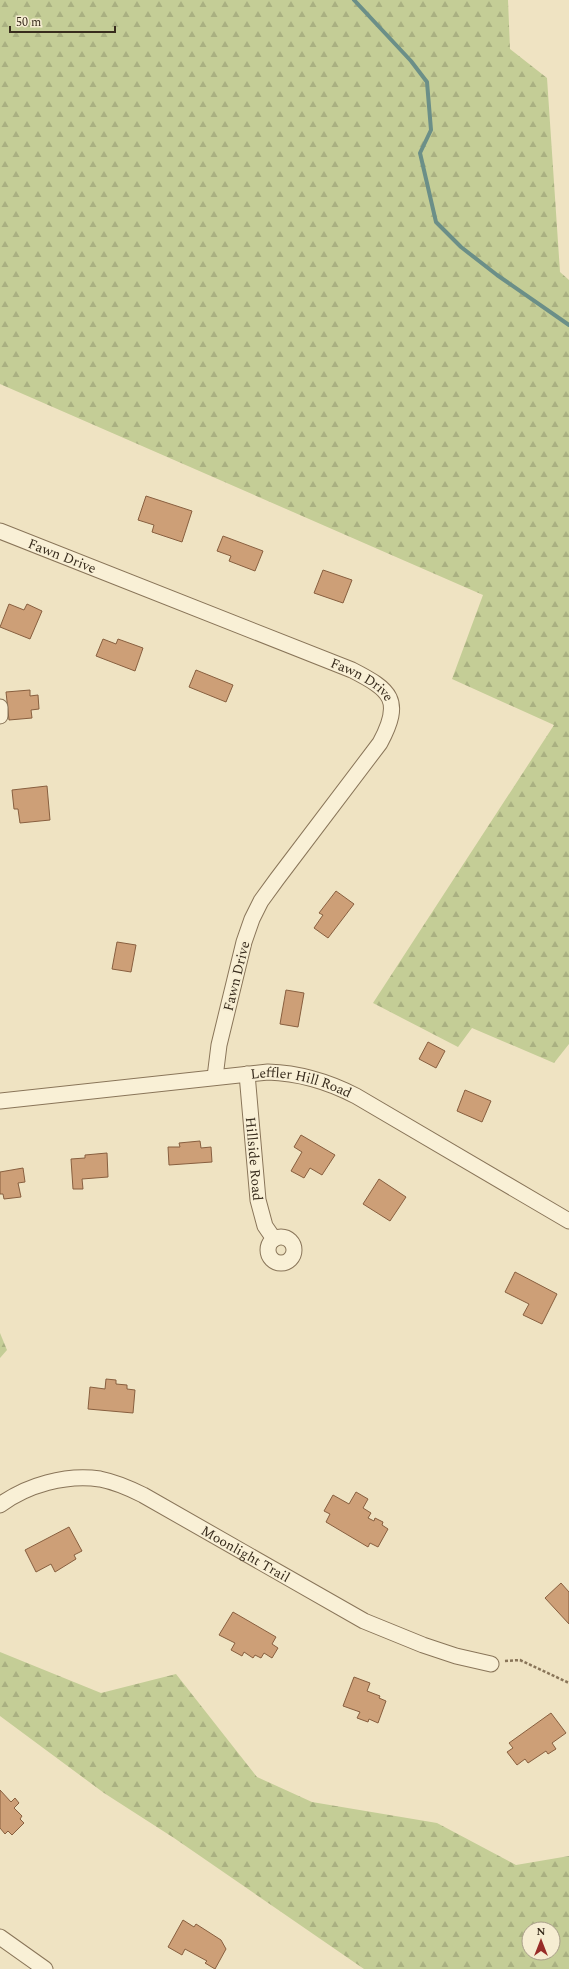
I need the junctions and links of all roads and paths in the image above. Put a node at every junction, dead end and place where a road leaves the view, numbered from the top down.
1 (0, 531) edge
2 (0, 707) edge
3 (0, 716) edge
4 (248, 1074) junction
5 (215, 1077) junction
6 (0, 1101) edge
7 (569, 1221) edge
8 (274, 1239) dead end
9 (0, 1504) edge
10 (491, 1664) joint
11 (569, 1683) edge
12 (0, 1936) edge
13 (45, 1969) edge

1 - 5 street, Fawn Drive
2 - 3 street
4 - 5 street, Leffler Hill Road
4 - 7 street, Leffler Hill Road
4 - 8 street, Hillside Road
5 - 6 street, Leffler Hill Road
9 - 10 street, Moonlight Trail
10 - 11 path
12 - 13 street

